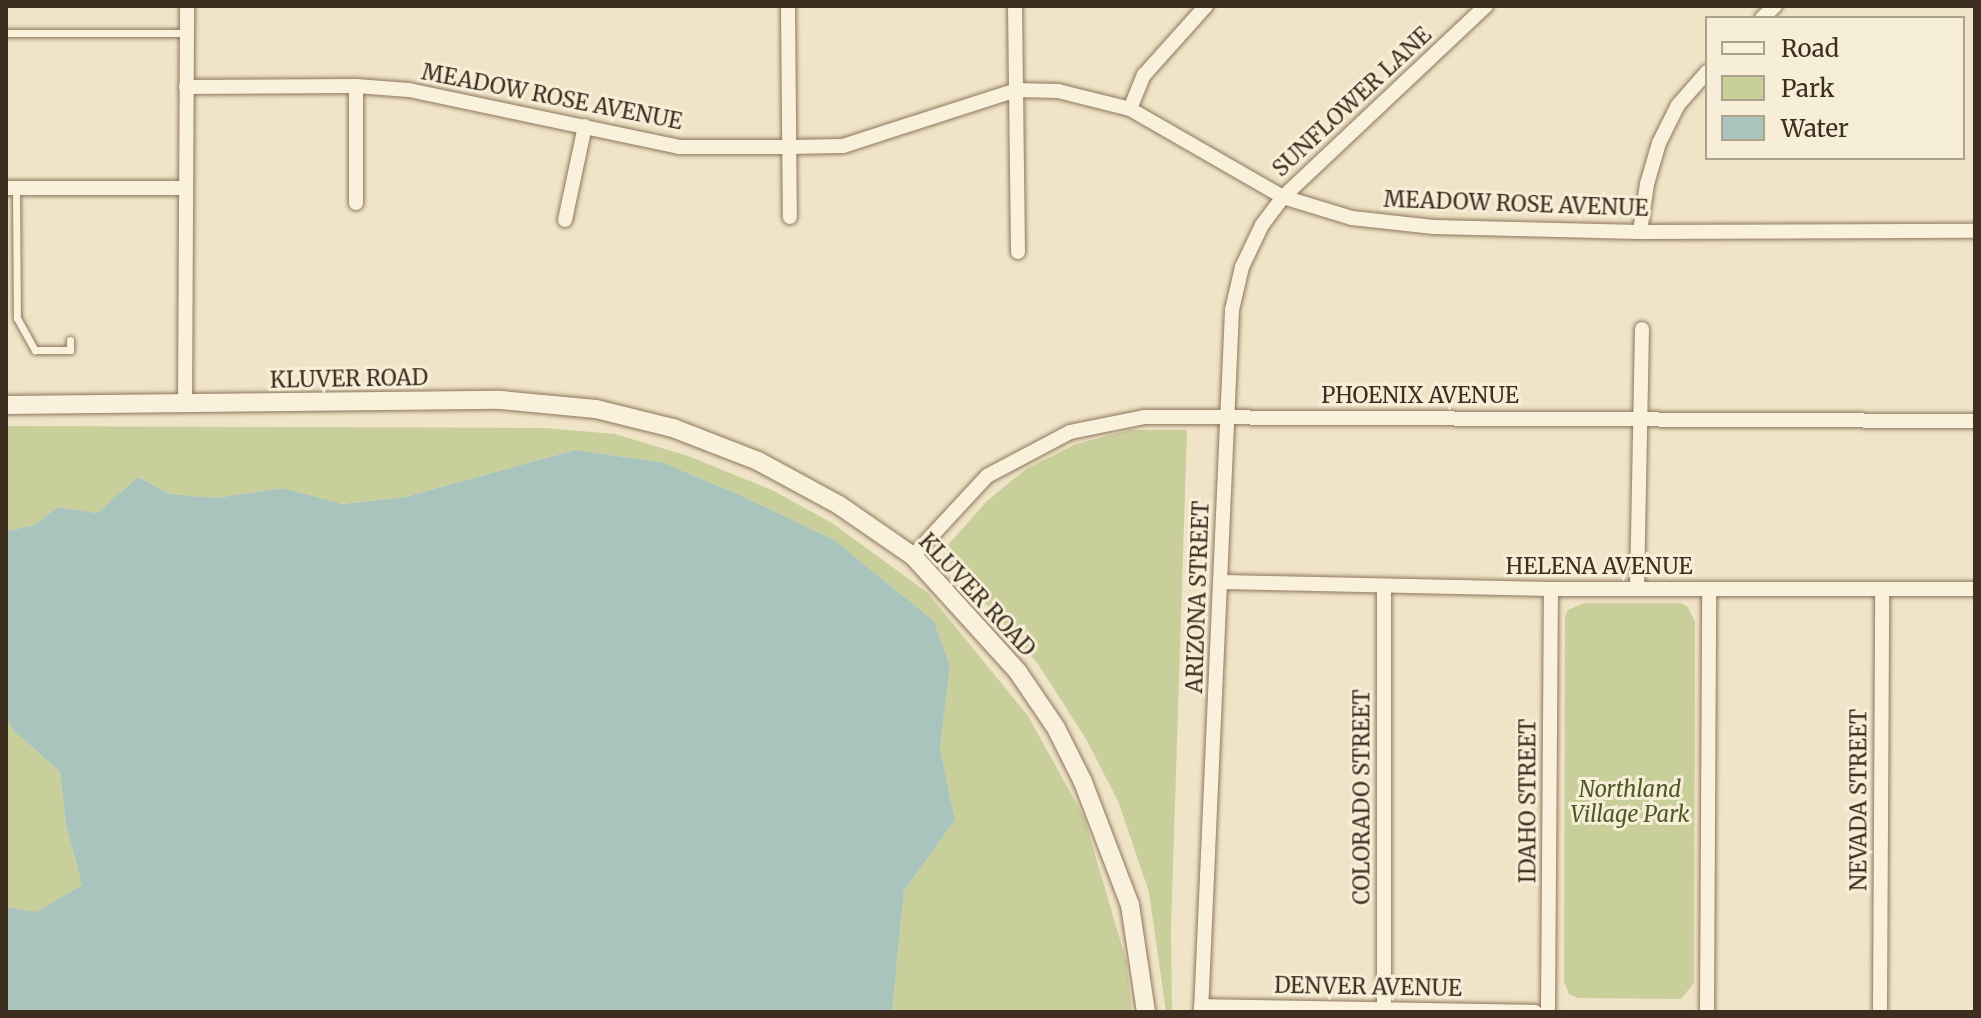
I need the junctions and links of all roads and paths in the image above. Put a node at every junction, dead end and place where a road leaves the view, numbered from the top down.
1 (187, 6) edge
2 (788, 6) edge
3 (1015, 6) edge
4 (1206, 6) edge
5 (1486, 6) edge
6 (6, 33) edge
7 (186, 33) junction
8 (1705, 74) edge
9 (356, 86) junction
10 (186, 87) junction
11 (1016, 90) junction
12 (1130, 109) junction
13 (585, 126) junction
14 (788, 147) junction
15 (11, 188) edge
16 (186, 188) junction
17 (1283, 197) junction
18 (356, 203) dead end
19 (790, 217) dead end
20 (565, 220) dead end
21 (1975, 231) edge
22 (1640, 232) junction
23 (1018, 252) dead end
24 (1642, 329) dead end
25 (70, 340) dead end
26 (6, 405) edge
27 (185, 405) junction
28 (1227, 418) junction
29 (1641, 419) junction
30 (1975, 421) edge
31 (913, 556) junction
32 (1222, 582) junction
33 (1384, 586) junction
34 (1551, 589) junction
35 (1637, 589) junction
36 (1709, 589) junction
37 (1882, 589) junction
38 (1975, 589) edge
39 (1384, 1008) junction
40 (1201, 1009) edge
41 (1146, 1012) edge
42 (1535, 1012) edge
43 (1548, 1012) edge
44 (1707, 1012) edge
45 (1880, 1012) edge

1 - 7 street
2 - 14 street
3 - 11 street
4 - 12 street
5 - 17 street, SUNFLOWER LANE
6 - 7 lane
7 - 10 street
8 - 22 street
9 - 10 street, MEADOW ROSE AVENUE
9 - 13 street, MEADOW ROSE AVENUE
9 - 18 street
10 - 16 street
11 - 12 street, MEADOW ROSE AVENUE
11 - 14 street, MEADOW ROSE AVENUE
11 - 23 street
12 - 17 street, MEADOW ROSE AVENUE
13 - 14 street, MEADOW ROSE AVENUE
13 - 20 street
14 - 19 street
15 - 16 street
15 - 25 lane
16 - 27 street
17 - 22 street, MEADOW ROSE AVENUE
17 - 28 street, ARIZONA STREET
21 - 22 street, MEADOW ROSE AVENUE
24 - 29 street
26 - 27 street, KLUVER ROAD
27 - 31 street, KLUVER ROAD
28 - 29 street, PHOENIX AVENUE
28 - 31 street, PHOENIX AVENUE
28 - 32 street, ARIZONA STREET
29 - 30 street, PHOENIX AVENUE
29 - 35 street
31 - 41 street, KLUVER ROAD
32 - 33 street, HELENA AVENUE
32 - 40 street, ARIZONA STREET
33 - 34 street, HELENA AVENUE
33 - 39 street, COLORADO STREET
34 - 35 street, HELENA AVENUE
34 - 43 street, IDAHO STREET
35 - 36 street, HELENA AVENUE
36 - 37 street, HELENA AVENUE
36 - 44 street
37 - 38 street, HELENA AVENUE
37 - 45 street, NEVADA STREET
39 - 40 street, DENVER AVENUE
39 - 42 street, DENVER AVENUE

